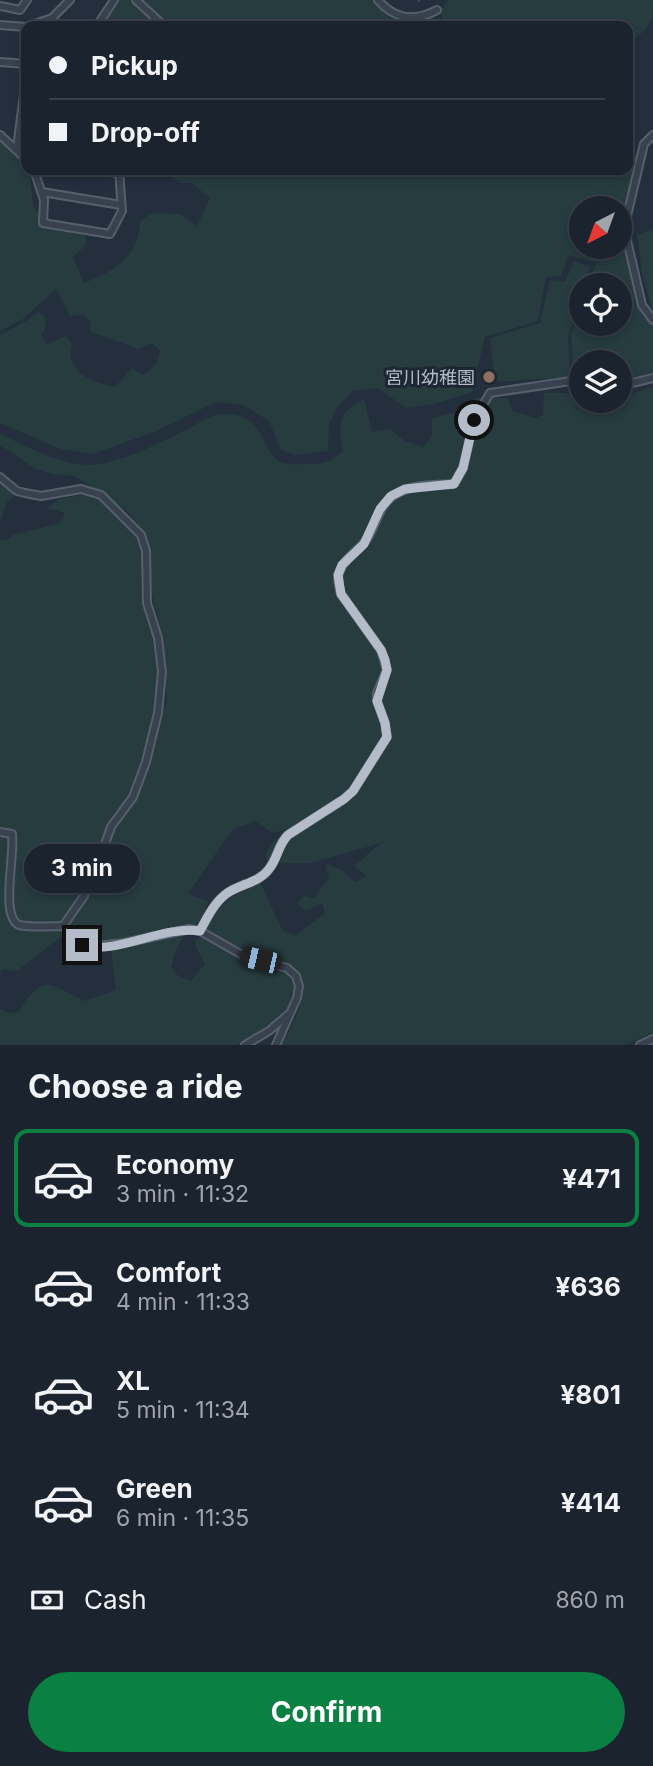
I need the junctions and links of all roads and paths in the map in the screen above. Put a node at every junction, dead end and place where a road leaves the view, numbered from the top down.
1 (27, 0) edge
2 (70, 0) edge
3 (114, 0) edge
4 (136, 0) edge
5 (378, 0) edge
6 (0, 6) edge
7 (437, 10) dead end
8 (153, 16) junction
9 (52, 18) junction
10 (43, 21) edge
11 (54, 21) edge
12 (101, 21) edge
13 (153, 21) edge
14 (158, 21) edge
15 (0, 25) edge
16 (21, 26) edge
17 (0, 62) edge
18 (21, 64) edge
19 (21, 120) edge
20 (0, 135) edge
21 (653, 135) edge
22 (16, 148) junction
23 (21, 154) edge
24 (36, 175) edge
25 (118, 175) edge
26 (42, 192) junction
27 (121, 205) junction
28 (653, 320) edge
29 (653, 378) edge
30 (569, 381) edge
31 (632, 383) edge
32 (0, 477) edge
33 (0, 832) edge
34 (63, 926) junction
35 (200, 931) junction
36 (290, 1013) junction
37 (653, 1039) edge
38 (245, 1045) edge
39 (276, 1045) edge
40 (640, 1045) edge

1 - 6 street
2 - 9 street
3 - 12 street
4 - 8 street
5 - 7 street
8 - 13 street
8 - 14 street
9 - 10 street
9 - 11 street
15 - 16 street
17 - 18 street
19 - 22 street
20 - 22 street
21 - 28 street
22 - 23 street
24 - 26 street
25 - 27 street
26 - 27 street
26 - 27 street
29 - 31 street
30 - 35 street
32 - 34 street
33 - 34 street
34 - 35 street
35 - 36 street
36 - 38 street
36 - 39 street
37 - 40 street

